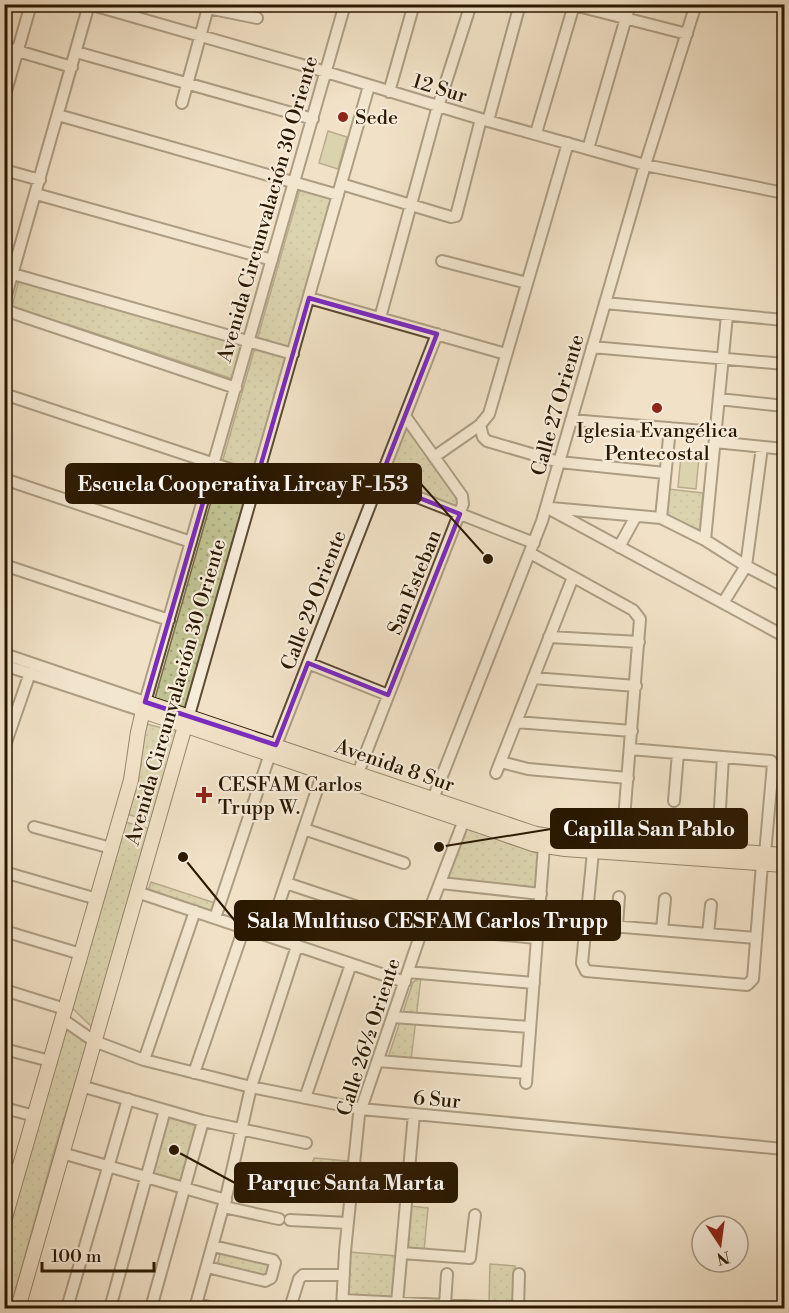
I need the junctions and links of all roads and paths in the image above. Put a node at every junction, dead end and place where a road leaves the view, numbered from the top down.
1 (31, 4) edge
2 (89, 4) edge
3 (345, 4) edge
4 (414, 4) edge
5 (471, 4) edge
6 (520, 4) edge
7 (574, 4) edge
8 (630, 4) edge
9 (696, 4) edge
10 (209, 6) edge
11 (257, 18) dead end
12 (627, 19) junction
13 (687, 34) junction
14 (201, 35) junction
15 (4, 47) edge
16 (18, 51) junction
17 (76, 52) junction
18 (72, 67) junction
19 (326, 72) junction
20 (188, 84) junction
21 (369, 86) junction
22 (389, 92) junction
23 (4, 98) edge
24 (182, 103) dead end
25 (438, 106) junction
26 (58, 115) junction
27 (313, 119) junction
28 (485, 120) junction
29 (536, 133) junction
30 (568, 143) junction
31 (588, 149) junction
32 (645, 165) junction
33 (4, 170) edge
34 (40, 180) junction
35 (295, 182) junction
36 (341, 184) junction
37 (784, 192) edge
38 (36, 194) junction
39 (338, 195) junction
40 (412, 204) junction
41 (272, 260) junction
42 (442, 261) dead end
43 (13, 274) junction
44 (527, 283) junction
45 (309, 298) junction
46 (4, 303) edge
47 (605, 303) junction
48 (4, 309) edge
49 (727, 315) junction
50 (380, 318) junction
51 (784, 320) edge
52 (436, 334) junction
53 (249, 341) junction
54 (592, 347) junction
55 (293, 354) junction
56 (507, 354) junction
57 (723, 358) junction
58 (784, 364) edge
59 (236, 388) junction
60 (4, 394) edge
61 (719, 399) junction
62 (784, 406) edge
63 (405, 416) junction
64 (571, 420) junction
65 (480, 425) junction
66 (670, 428) junction
67 (715, 437) junction
68 (762, 447) junction
69 (784, 449) edge
70 (434, 457) junction
71 (559, 462) junction
72 (214, 465) junction
73 (665, 473) junction
74 (257, 478) junction
75 (4, 479) edge
76 (379, 482) junction
77 (546, 507) junction
78 (460, 514) junction
79 (636, 516) junction
80 (661, 518) junction
81 (705, 540) junction
82 (191, 542) junction
83 (619, 547) junction
84 (532, 548) junction
85 (4, 565) edge
86 (746, 566) junction
87 (573, 577) junction
88 (784, 586) edge
89 (723, 603) junction
90 (169, 620) junction
91 (784, 636) edge
92 (549, 638) junction
93 (639, 642) junction
94 (4, 654) edge
95 (308, 663) junction
96 (4, 665) edge
97 (30, 673) junction
98 (533, 678) junction
99 (636, 686) junction
100 (388, 695) junction
101 (144, 706) junction
102 (187, 721) junction
103 (516, 722) junction
104 (632, 731) junction
105 (4, 748) edge
106 (630, 749) junction
107 (273, 750) junction
108 (678, 753) junction
109 (723, 757) junction
110 (501, 762) junction
111 (323, 772) junction
112 (357, 773) junction
113 (496, 773) dead end
114 (628, 778) junction
115 (674, 801) dead end
116 (432, 803) junction
117 (720, 808) dead end
118 (464, 820) junction
119 (34, 827) dead end
120 (304, 829) junction
121 (622, 844) junction
122 (544, 846) junction
123 (111, 848) junction
124 (593, 852) junction
125 (784, 855) edge
126 (763, 859) junction
127 (404, 863) dead end
128 (784, 865) edge
129 (4, 872) edge
130 (286, 883) junction
131 (441, 883) junction
132 (137, 892) junction
133 (541, 894) junction
134 (619, 897) dead end
135 (97, 898) junction
136 (664, 899) dead end
137 (711, 905) dead end
138 (195, 911) junction
139 (385, 916) dead end
140 (215, 918) junction
141 (586, 924) junction
142 (617, 926) junction
143 (423, 927) junction
144 (244, 928) junction
145 (662, 930) junction
146 (4, 931) edge
147 (708, 934) junction
148 (268, 936) junction
149 (537, 938) junction
150 (756, 938) junction
151 (297, 946) junction
152 (81, 954) junction
153 (351, 964) junction
154 (406, 977) junction
155 (534, 983) junction
156 (4, 990) edge
157 (64, 1014) junction
158 (393, 1017) junction
159 (531, 1027) junction
160 (94, 1041) junction
161 (4, 1049) edge
162 (144, 1060) junction
163 (378, 1061) junction
164 (50, 1062) junction
165 (194, 1073) junction
166 (81, 1086) junction
167 (251, 1087) junction
168 (305, 1098) junction
169 (128, 1099) junction
170 (4, 1108) edge
171 (361, 1109) junction
172 (165, 1110) junction
173 (414, 1114) junction
174 (34, 1116) junction
175 (203, 1120) junction
176 (242, 1130) junction
177 (306, 1143) dead end
178 (784, 1149) edge
179 (62, 1153) junction
180 (4, 1167) edge
181 (108, 1167) junction
182 (233, 1168) junction
183 (19, 1171) junction
184 (146, 1178) junction
185 (294, 1184) dead end
186 (184, 1189) junction
187 (351, 1189) junction
188 (407, 1195) junction
189 (225, 1204) junction
190 (475, 1215) dead end
191 (279, 1219) dead end
192 (290, 1220) dead end
193 (4, 1221) edge
194 (348, 1223) junction
195 (213, 1246) junction
196 (402, 1253) junction
197 (207, 1267) junction
198 (447, 1274) dead end
199 (519, 1274) dead end
200 (344, 1275) junction
201 (397, 1303) junction
202 (342, 1304) edge
203 (445, 1305) junction
204 (4, 1306) edge
205 (196, 1306) edge
206 (11, 1308) edge
207 (18, 1308) edge
208 (68, 1308) edge
209 (110, 1308) edge
210 (151, 1308) edge
211 (214, 1308) edge
212 (290, 1308) edge
213 (505, 1308) edge
214 (518, 1308) edge

1 - 16 street
2 - 14 street, 12 Sur
2 - 17 street
3 - 19 street, Avenida Circunvalación 30 Oriente
4 - 22 street
5 - 25 street
6 - 28 street
7 - 12 street
7 - 29 street
8 - 12 street
9 - 13 street, Calle 27 Oriente
10 - 11 street
10 - 14 street
12 - 13 street
12 - 31 street
13 - 32 street, Calle 27 Oriente
14 - 19 street, 12 Sur
14 - 20 street
15 - 16 street
16 - 18 street
16 - 23 street
17 - 18 street
17 - 20 street
18 - 26 street
19 - 21 street, 12 Sur
19 - 27 street, Avenida Circunvalación 30 Oriente
20 - 24 street
20 - 27 street
21 - 22 street, 12 Sur
21 - 36 street, Avenida Circunvalación 30 Oriente
22 - 25 street, 12 Sur
25 - 28 street, 12 Sur
25 - 40 street
26 - 34 street
26 - 35 street
27 - 35 street, Avenida Circunvalación 30 Oriente
28 - 29 street, 12 Sur
28 - 40 street
29 - 30 street, 12 Sur
30 - 31 street, 12 Sur
30 - 44 street
31 - 32 street, 12 Sur
32 - 37 street, 12 Sur
32 - 47 street, Calle 27 Oriente
33 - 34 street
34 - 38 street
35 - 39 street
35 - 41 street, Avenida Circunvalación 30 Oriente
36 - 39 street, Avenida Circunvalación 30 Oriente
36 - 40 street
38 - 41 street
38 - 43 street
39 - 45 street, Avenida Circunvalación 30 Oriente
40 - 50 street
41 - 53 street, Avenida Circunvalación 30 Oriente
42 - 44 street
43 - 46 street
43 - 53 street
44 - 56 street
45 - 50 street
45 - 55 street, Avenida Circunvalación 30 Oriente
47 - 49 street
47 - 54 street, Calle 27 Oriente
48 - 59 street
49 - 51 street
49 - 57 street
50 - 52 street
52 - 56 street
52 - 63 street, Calle 29 Oriente
53 - 55 street
53 - 59 street, Avenida Circunvalación 30 Oriente
54 - 57 street
54 - 64 street, Calle 27 Oriente
55 - 74 street, Avenida Circunvalación 30 Oriente
56 - 65 street
57 - 58 street
57 - 61 street
59 - 72 street, Avenida Circunvalación 30 Oriente
60 - 72 street
61 - 62 street
61 - 67 street
63 - 70 street, San Esteban
63 - 76 street, Calle 29 Oriente
64 - 66 street
64 - 71 street, Calle 27 Oriente
65 - 70 street
65 - 71 street
66 - 67 street
66 - 73 street
67 - 68 street
67 - 81 street
68 - 69 street
68 - 86 street
70 - 78 street, San Esteban
71 - 73 street
71 - 77 street, Calle 27 Oriente
72 - 74 street
72 - 82 street, Avenida Circunvalación 30 Oriente
73 - 80 street
74 - 102 street, Avenida Circunvalación 30 Oriente
75 - 82 street
76 - 78 street
76 - 95 street, Calle 29 Oriente
77 - 79 street
77 - 83 street
77 - 84 street, Calle 27 Oriente
78 - 84 street
78 - 100 street, San Esteban
79 - 80 street
79 - 83 street
80 - 81 street
81 - 86 street
82 - 90 street, Avenida Circunvalación 30 Oriente
83 - 89 street
84 - 87 street
84 - 116 street, Calle 27 Oriente
85 - 90 street
86 - 88 street
86 - 89 street
87 - 92 street
87 - 93 street
89 - 91 street
90 - 101 street, Avenida Circunvalación 30 Oriente
92 - 93 street
92 - 98 street
93 - 99 street
94 - 101 street, Avenida 8 Sur
95 - 100 street
95 - 107 street, Calle 29 Oriente
96 - 97 street, Avenida 8 Sur
97 - 101 street, Avenida 8 Sur
97 - 105 street
98 - 99 street
98 - 103 street
99 - 104 street
100 - 112 street, San Esteban
101 - 102 main road, Avenida 8 Sur
101 - 123 main road, Avenida Circunvalación 30 Oriente
102 - 107 main road, Avenida 8 Sur
102 - 132 main road, Avenida Circunvalación 30 Oriente
103 - 104 street
103 - 110 street
104 - 106 street
106 - 108 street
106 - 114 street
107 - 111 main road, Avenida 8 Sur
107 - 112 main road, Avenida 8 Sur
107 - 140 street, Calle 29 Oriente
108 - 109 street
108 - 115 street
109 - 117 street
109 - 126 street
110 - 113 street
110 - 114 street
111 - 116 main road, Avenida 8 Sur
111 - 120 street
112 - 116 main road, Avenida 8 Sur
114 - 121 street
116 - 118 main road, Avenida 8 Sur
116 - 121 main road, Avenida 8 Sur
118 - 122 main road, Avenida 8 Sur
118 - 131 street, Calle 26½ Oriente
119 - 123 street
120 - 127 street
120 - 130 street
121 - 126 main road, Avenida 8 Sur
122 - 124 main road, Avenida 8 Sur
122 - 133 street
123 - 135 main road, Avenida Circunvalación 30 Oriente
124 - 126 main road, Avenida 8 Sur
124 - 141 street
125 - 126 main road, Avenida 8 Sur
126 - 128 main road, Avenida 8 Sur
126 - 150 street
129 - 135 street
130 - 139 street
130 - 148 street
131 - 133 street
131 - 143 street, Calle 26½ Oriente
132 - 138 street
132 - 160 main road, Avenida Circunvalación 30 Oriente
133 - 149 street
134 - 142 street
135 - 152 main road, Avenida Circunvalación 30 Oriente
136 - 145 street
137 - 147 street
138 - 140 street
138 - 162 street
140 - 144 street
141 - 142 street
141 - 150 street
142 - 145 street
143 - 149 street
143 - 154 street, Calle 26½ Oriente
144 - 148 street
144 - 165 street
145 - 147 street
146 - 152 street
147 - 150 street
148 - 151 street
149 - 155 street
151 - 153 street
151 - 167 street
152 - 157 main road, Avenida Circunvalación 30 Oriente
153 - 154 street
153 - 168 street
154 - 155 street
154 - 158 street, Calle 26½ Oriente
155 - 159 street
156 - 157 street, 6 Sur
157 - 160 street, 6 Sur
157 - 164 main road, Avenida Circunvalación 30 Oriente
158 - 159 street
158 - 163 street, Calle 26½ Oriente
159 - 163 street
160 - 162 street, 6 Sur
160 - 166 main road, Avenida Circunvalación 30 Oriente
161 - 164 street
162 - 165 street, 6 Sur
163 - 171 street, Calle 26½ Oriente
164 - 174 main road, Avenida Circunvalación 30 Oriente
165 - 167 street, 6 Sur
166 - 169 street
166 - 179 main road, Avenida Circunvalación 30 Oriente
167 - 168 street, 6 Sur
167 - 176 street
168 - 171 street, 6 Sur
169 - 172 street
169 - 181 street
170 - 174 street
171 - 173 street, 6 Sur
171 - 187 street, Calle 26½ Oriente
172 - 175 street
172 - 184 street
173 - 178 street, 6 Sur
173 - 188 street
174 - 183 main road, Avenida Circunvalación 30 Oriente
175 - 176 street
175 - 186 street
176 - 177 street
176 - 182 street
179 - 181 street
179 - 207 main road, Avenida Circunvalación 30 Oriente
180 - 183 street
181 - 184 street
181 - 208 street
182 - 185 street
182 - 189 street
183 - 193 main road, Avenida Circunvalación 30 Oriente
184 - 186 street
184 - 209 street
186 - 189 street
186 - 210 street
187 - 188 street
187 - 194 street, Calle 26½ Oriente
188 - 196 street
189 - 191 street
189 - 195 street
190 - 196 street
192 - 194 street
194 - 200 street, Calle 26½ Oriente
195 - 197 street
195 - 197 street
196 - 201 street
197 - 205 street
198 - 203 street
199 - 214 street
200 - 202 street, Calle 26½ Oriente
200 - 212 street
201 - 202 street
201 - 203 street
203 - 213 street
204 - 206 street
205 - 211 street

